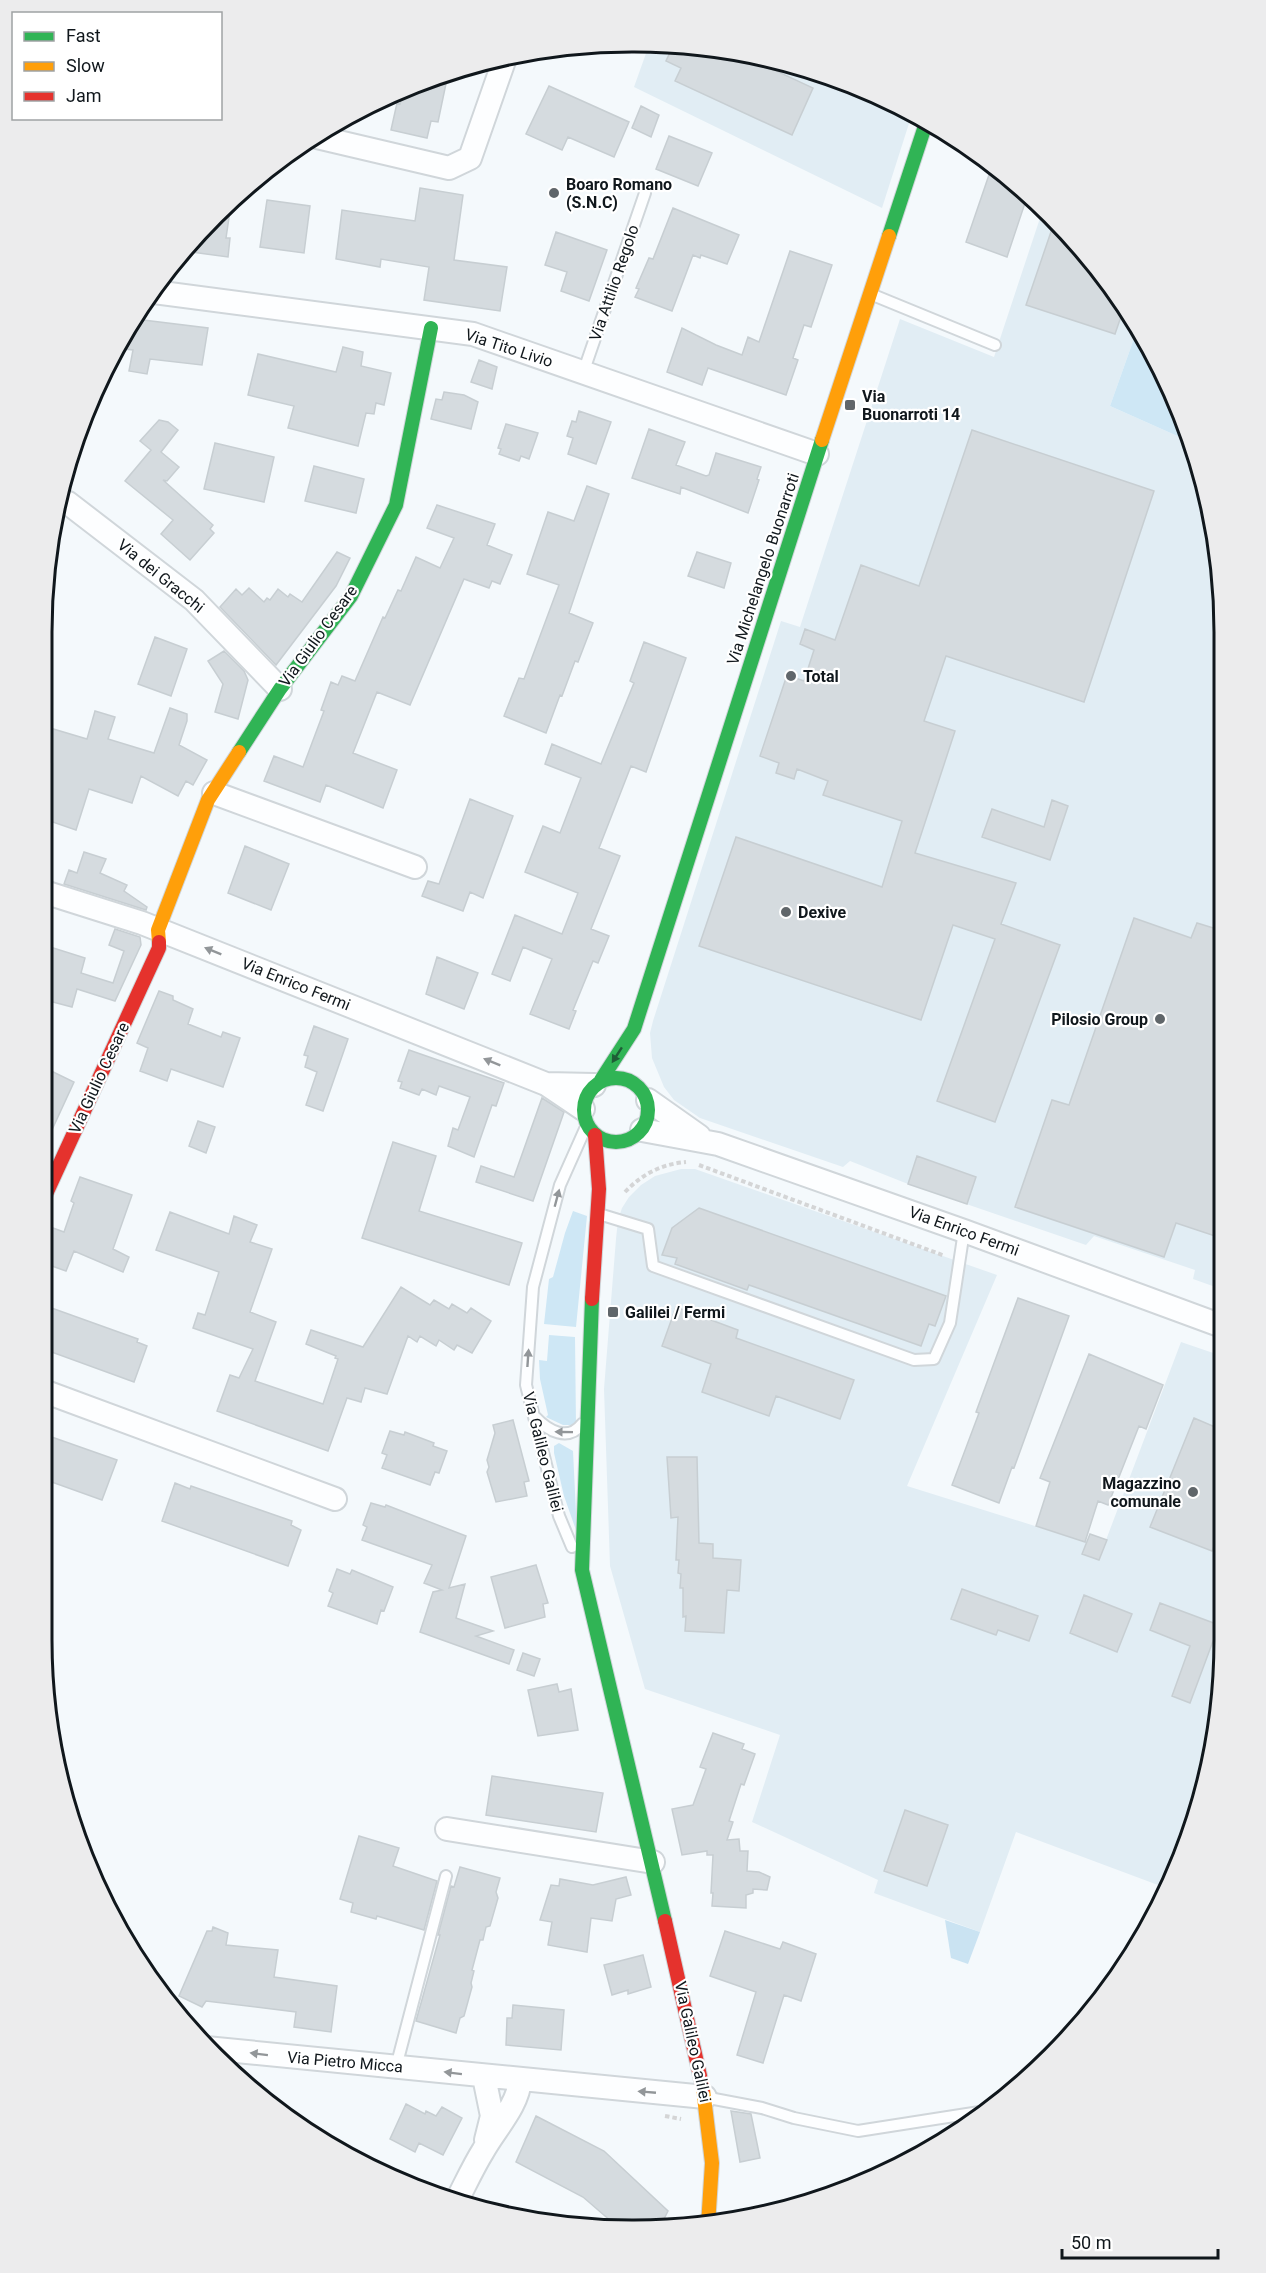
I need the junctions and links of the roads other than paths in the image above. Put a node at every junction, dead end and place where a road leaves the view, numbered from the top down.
1 (502, 68) edge
2 (924, 130) edge
3 (327, 139) edge
4 (645, 193) dead end
5 (162, 293) edge
6 (870, 294) junction
7 (431, 328) junction
8 (995, 345) dead end
9 (583, 373) junction
10 (817, 454) junction
11 (68, 503) edge
12 (280, 689) junction
13 (214, 793) junction
14 (415, 867) dead end
15 (52, 895) edge
16 (158, 930) junction
17 (634, 1029) junction
18 (636, 1052) dead end
19 (598, 1083) junction
20 (546, 1084) junction
21 (642, 1087) junction
22 (588, 1123) junction
23 (635, 1135) junction
24 (706, 1140) junction
25 (52, 1181) edge
26 (599, 1189) junction
27 (597, 1213) junction
28 (964, 1230) junction
29 (1214, 1323) edge
30 (52, 1394) edge
31 (587, 1410) junction
32 (534, 1415) junction
33 (335, 1499) dead end
34 (582, 1570) junction
35 (447, 1829) dead end
36 (652, 1862) junction
37 (446, 1876) dead end
38 (223, 2050) edge
39 (396, 2067) junction
40 (484, 2077) junction
41 (520, 2080) junction
42 (705, 2097) junction
43 (969, 2114) edge
44 (484, 2149) junction
45 (460, 2194) edge
46 (709, 2216) edge

1 - 3 street
2 - 6 street, Via Michelangelo Buonarroti
4 - 9 lane, Via Attilio Regolo
5 - 7 street, Via Tito Livio
6 - 8 lane
6 - 10 street, Via Michelangelo Buonarroti
7 - 9 street, Via Tito Livio
7 - 12 street, Via Giulio Cesare
9 - 10 street, Via Tito Livio
10 - 17 street, Via Michelangelo Buonarroti
11 - 12 street, Via dei Gracchi
12 - 13 street, Via Giulio Cesare
13 - 14 street
13 - 16 street, Via Giulio Cesare
15 - 16 street, Via Enrico Fermi
20 -> 16 street, Via Enrico Fermi
16 - 25 street, Via Giulio Cesare
17 - 18 street, Via Michelangelo Buonarroti
17 -> 19 street, Via Michelangelo Buonarroti
19 - 20 street, Via Enrico Fermi
19 - 21 street
19 - 22 street
20 - 22 street, Via Enrico Fermi
21 - 23 street
21 - 24 street, Via Enrico Fermi
22 - 23 street
22 - 26 street, Via Galileo Galilei
32 -> 22 lane, Via Galileo Galilei
23 - 24 street, Via Enrico Fermi
23 - 26 street, Via Galileo Galilei
24 - 28 street, Via Enrico Fermi
26 - 27 street, Via Galileo Galilei
27 - 28 lane
27 - 31 street, Via Galileo Galilei
28 - 29 street, Via Enrico Fermi
30 - 33 street
31 -> 32 lane
31 - 34 street, Via Galileo Galilei
32 - 34 lane, Via Galileo Galilei
34 - 36 street, Via Galileo Galilei
35 - 36 street
36 - 42 street, Via Galileo Galilei
37 - 39 lane
39 -> 38 street, Via Pietro Micca
40 -> 39 street, Via Pietro Micca
40 - 41 street, Via Pietro Micca
40 - 44 street
42 -> 41 street, Via Pietro Micca
41 - 44 street
42 - 43 lane
42 - 46 street, Via Galileo Galilei
44 - 45 street

